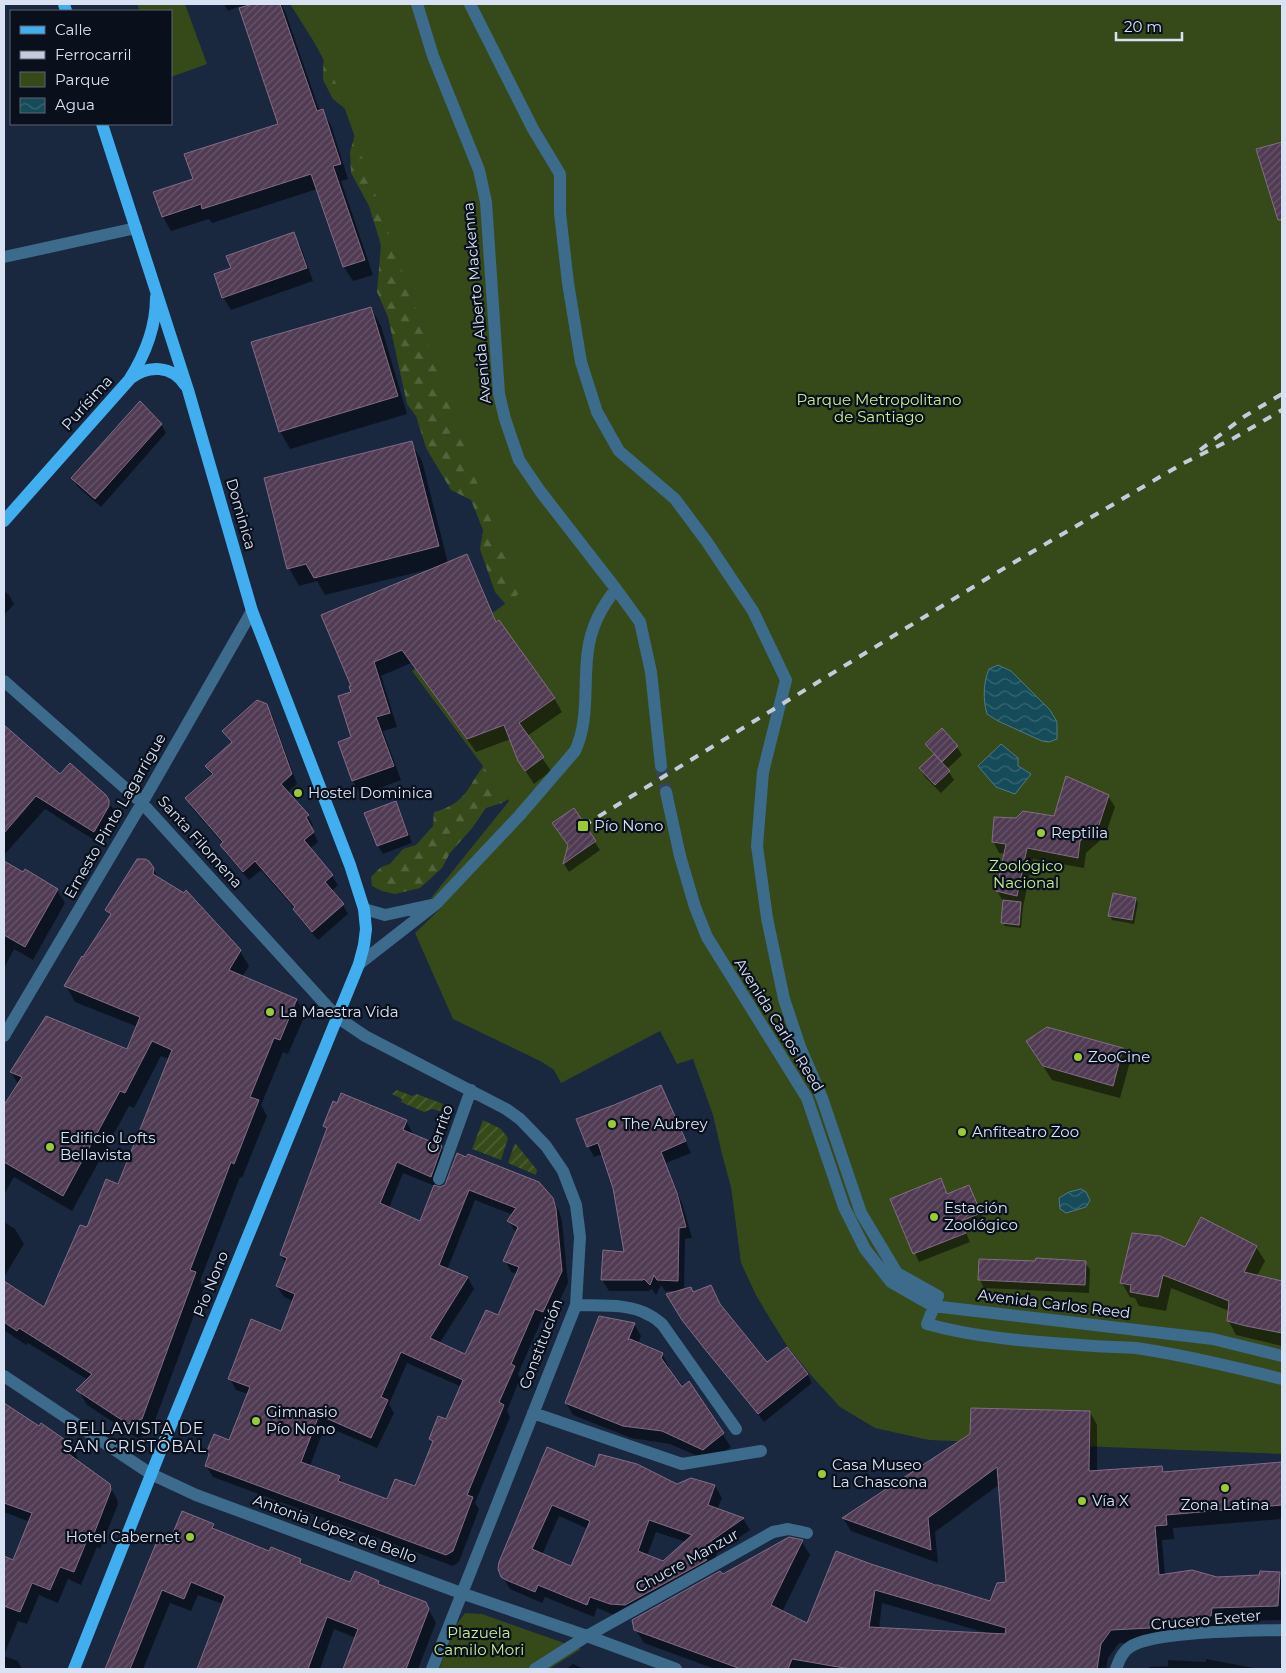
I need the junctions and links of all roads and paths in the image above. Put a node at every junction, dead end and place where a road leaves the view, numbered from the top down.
1 (417, 4) edge
2 (470, 4) edge
3 (102, 125) edge
4 (136, 228) junction
5 (4, 257) edge
6 (156, 287) junction
7 (129, 380) junction
8 (188, 390) junction
9 (4, 521) edge
10 (616, 588) junction
11 (252, 611) junction
12 (4, 681) edge
13 (660, 766) tunnel mouth
14 (666, 792) tunnel mouth
15 (142, 803) junction
16 (436, 904) junction
17 (364, 909) junction
18 (359, 964) junction
19 (337, 1017) junction
20 (4, 1036) edge
21 (471, 1090) junction
22 (439, 1178) dead end
23 (935, 1301) junction
24 (576, 1305) junction
25 (1282, 1356) edge
26 (4, 1376) edge
27 (1282, 1378) edge
28 (533, 1413) junction
29 (736, 1429) dead end
30 (761, 1451) dead end
31 (151, 1474) junction
32 (806, 1532) dead end
33 (461, 1593) junction
34 (1282, 1630) edge
35 (587, 1636) junction
36 (74, 1669) edge
37 (432, 1669) edge
38 (535, 1669) edge
39 (676, 1669) edge
40 (1116, 1669) edge

1 - 10 street, Avenida Alberto Mackenna
2 - 23 street
3 - 4 main road, Dominica
4 - 5 street
4 - 6 main road, Dominica
6 - 7 main road, Purísima
6 - 8 main road, Dominica
7 - 8 main road
7 - 9 main road, Purísima
8 - 11 main road, Dominica
10 - 13 street
10 - 16 street
11 - 15 street, Ernesto Pinto Lagarrigue
11 - 17 main road, Dominica
12 - 15 street, Santa Filomena
14 - 23 street, Avenida Carlos Reed
15 - 19 street, Santa Filomena
15 - 20 street, Ernesto Pinto Lagarrigue
16 - 17 street
16 - 18 street
17 - 18 main road, Pío Nono
18 - 19 main road, Pío Nono
19 - 21 street, Constitución
19 - 31 main road, Pío Nono
21 - 22 street, Cerrito
21 - 24 street, Constitución
23 - 25 street, Avenida Carlos Reed
23 - 27 street
24 - 28 street, Constitución
24 - 29 street
26 - 31 street, Antonia López de Bello
28 - 30 street
28 - 33 street, Constitución
31 - 33 street, Antonia López de Bello
31 - 36 main road, Pío Nono
32 - 35 street, Chucre Manzur
33 - 35 street, Antonia López de Bello
33 - 37 street, Constitución
34 - 40 street, Crucero Exeter
35 - 38 street, Chucre Manzur
35 - 39 street, Antonia López de Bello

